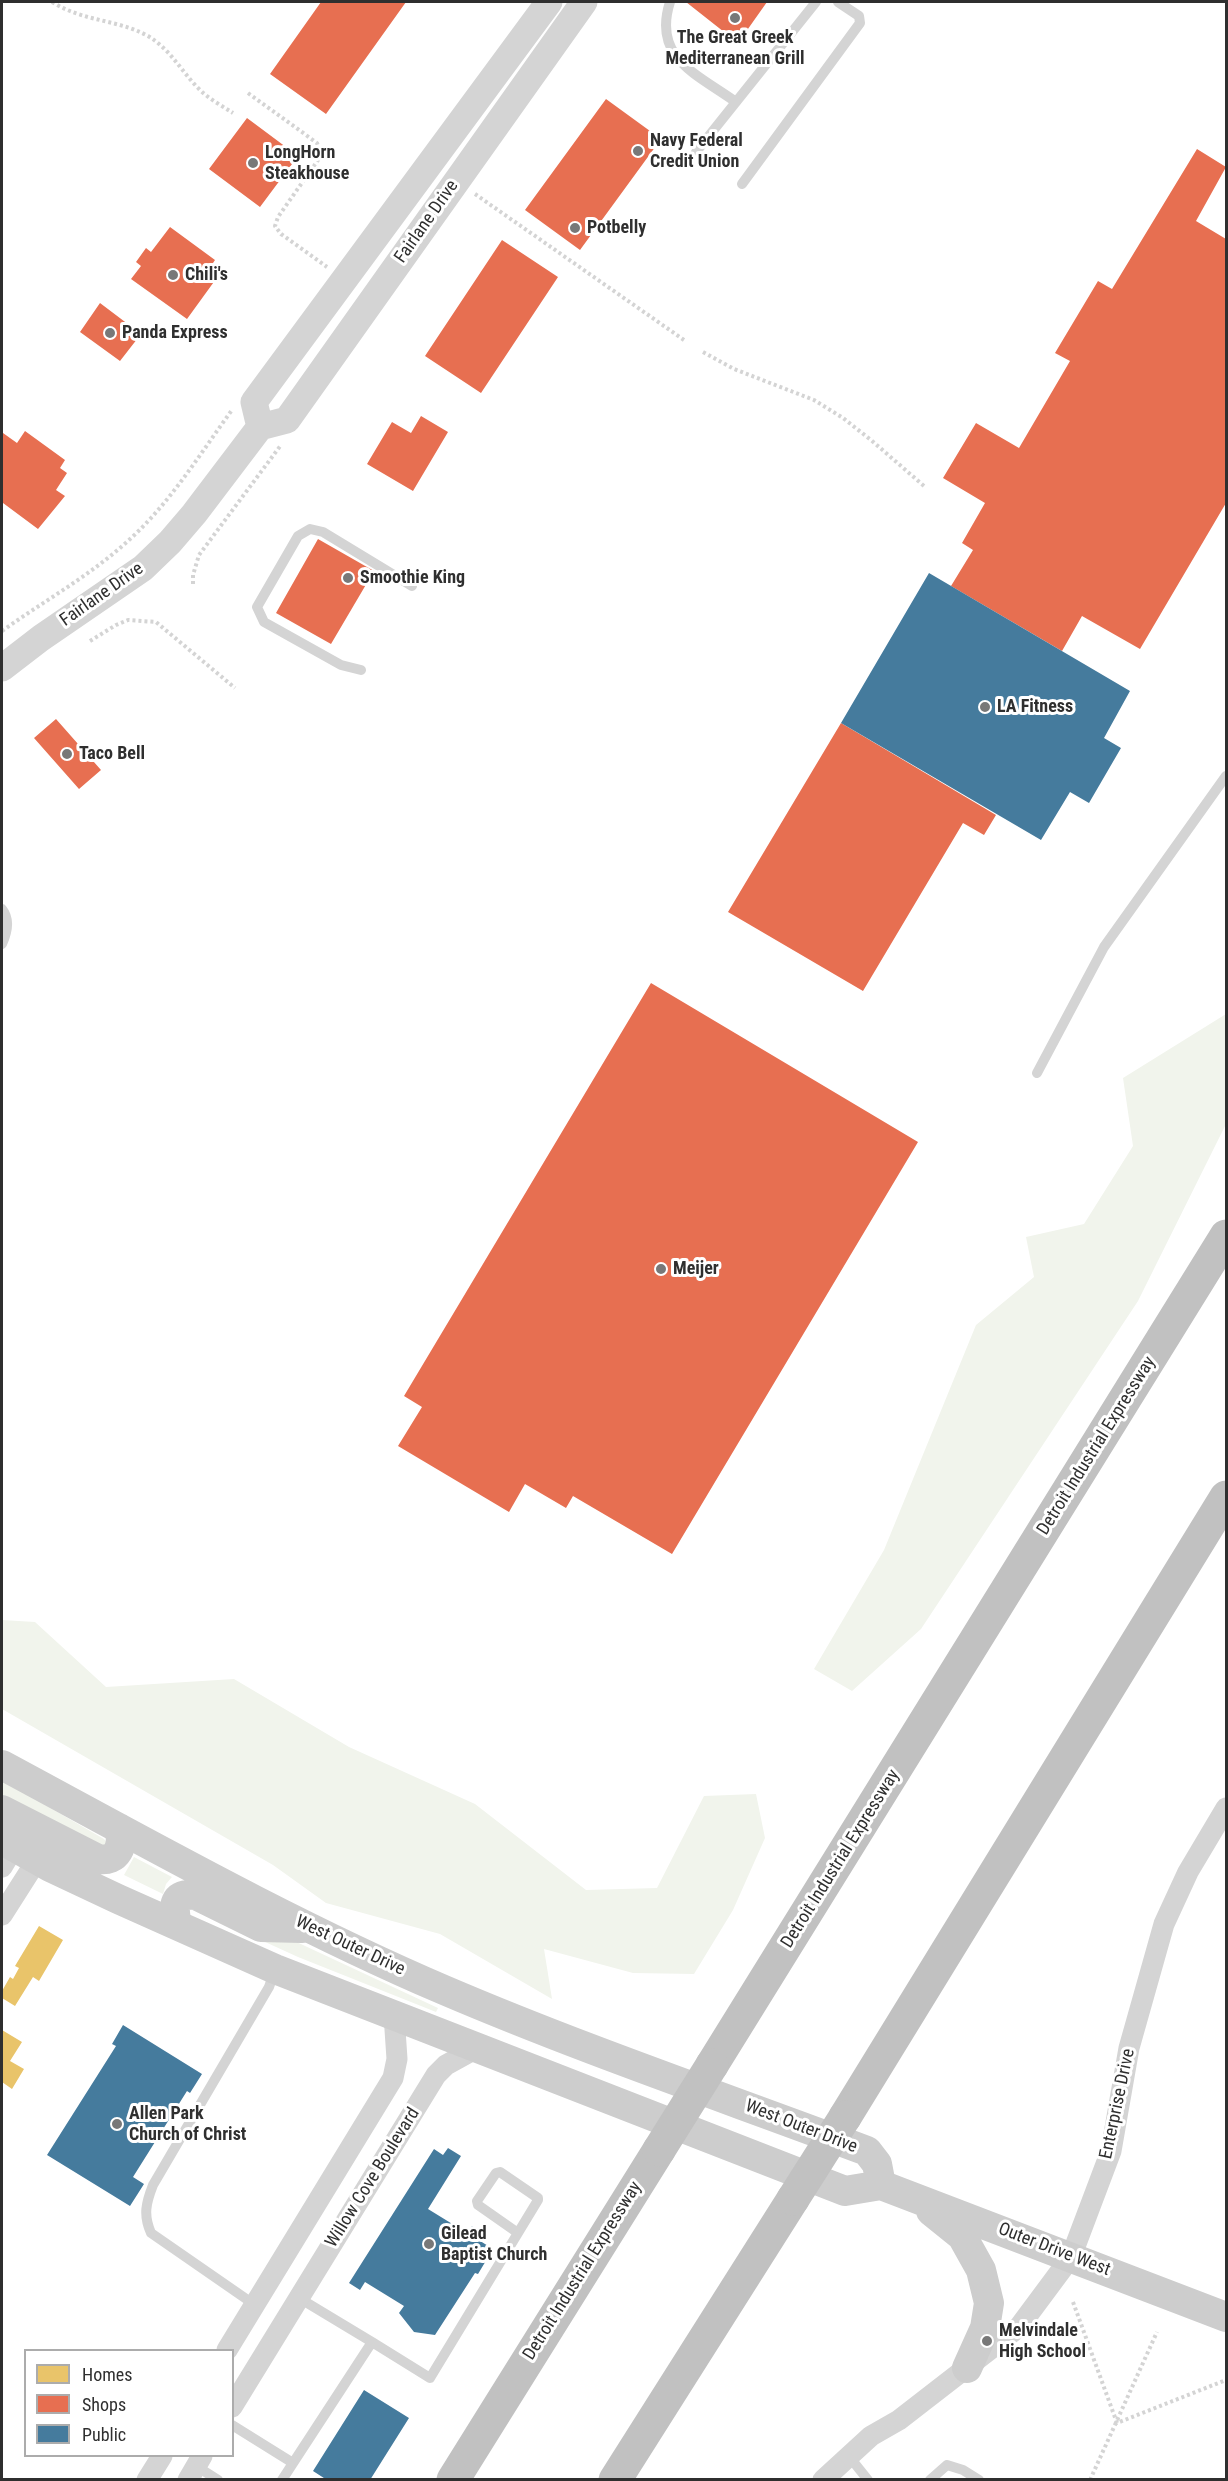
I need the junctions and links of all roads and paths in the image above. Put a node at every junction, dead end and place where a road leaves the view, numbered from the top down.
1 (52, 2) edge
2 (549, 2) edge
3 (584, 2) edge
4 (670, 2) edge
5 (816, 2) edge
6 (838, 2) edge
7 (248, 93) dead end
8 (736, 102) junction
9 (233, 113) dead end
10 (696, 152) dead end
11 (742, 184) dead end
12 (467, 189) dead end
13 (333, 271) dead end
14 (684, 340) dead end
15 (703, 352) dead end
16 (260, 427) junction
17 (924, 486) dead end
18 (412, 586) dead end
19 (90, 641) dead end
20 (2, 668) edge
21 (361, 670) dead end
22 (235, 688) dead end
23 (1227, 776) edge
24 (2, 909) edge
25 (2, 944) edge
26 (1037, 1073) dead end
27 (1227, 1236) edge
28 (1227, 1497) edge
29 (2, 1765) edge
30 (1227, 1808) edge
31 (2, 1810) edge
32 (119, 1828) junction
33 (13, 1853) edge
34 (2, 1916) edge
35 (177, 1925) junction
36 (308, 1928) junction
37 (275, 1969) junction
38 (394, 2015) junction
39 (475, 2049) junction
40 (888, 2188) junction
41 (518, 2233) junction
42 (1071, 2257) junction
43 (299, 2298) junction
44 (1073, 2302) dead end
45 (255, 2305) junction
46 (1227, 2317) edge
47 (284, 2322) junction
48 (1157, 2331) dead end
49 (372, 2342) junction
50 (228, 2349) edge
51 (967, 2368) junction
52 (1227, 2380) edge
53 (234, 2403) edge
54 (1117, 2422) junction
55 (234, 2426) edge
56 (848, 2455) junction
57 (161, 2457) edge
58 (293, 2463) junction
59 (195, 2467) edge
60 (147, 2480) edge
61 (218, 2480) edge
62 (282, 2480) edge
63 (453, 2480) edge
64 (615, 2480) edge
65 (823, 2480) edge
66 (868, 2480) edge
67 (930, 2480) edge
68 (979, 2480) edge
69 (1090, 2480) edge

1 - 9 path
2 - 16 street, Fairlane Drive
3 - 16 street, Fairlane Drive
4 - 8 lane
5 - 8 lane
6 - 11 lane
7 - 13 path
8 - 10 lane
12 - 14 path
15 - 17 path
16 - 20 street, Fairlane Drive
18 - 21 lane
19 - 22 path
23 - 26 lane
24 - 25 lane
27 - 63 highway, Detroit Industrial Expressway, bridge
28 - 64 highway, bridge
29 - 32 main road, West Outer Drive
30 - 42 street, Enterprise Drive
31 - 32 main road
32 - 36 main road, West Outer Drive
33 - 34 street
33 - 35 main road
35 - 36 main road
35 - 37 main road
36 - 40 main road, West Outer Drive
37 - 38 main road
37 - 45 lane
38 - 39 main road
38 - 45 street, Willow Cove Boulevard
39 - 40 main road
39 - 43 street, Willow Cove Boulevard
40 - 42 main road, Outer Drive West
40 - 51 main road
41 - 41 lane
41 - 49 lane
42 - 46 main road, Outer Drive West
42 - 51 street, Enterprise Drive
43 - 47 street, Willow Cove Boulevard
43 - 49 lane
44 - 54 path
45 - 47 street
45 - 50 street, Willow Cove Boulevard
47 - 53 street, Willow Cove Boulevard
48 - 54 path
49 - 58 lane
51 - 56 street, Enterprise Drive
52 - 54 path
54 - 69 path
55 - 58 lane
56 - 65 street, Enterprise Drive
56 - 66 lane
57 - 60 street
58 - 62 lane
59 - 61 lane
67 - 68 lane

